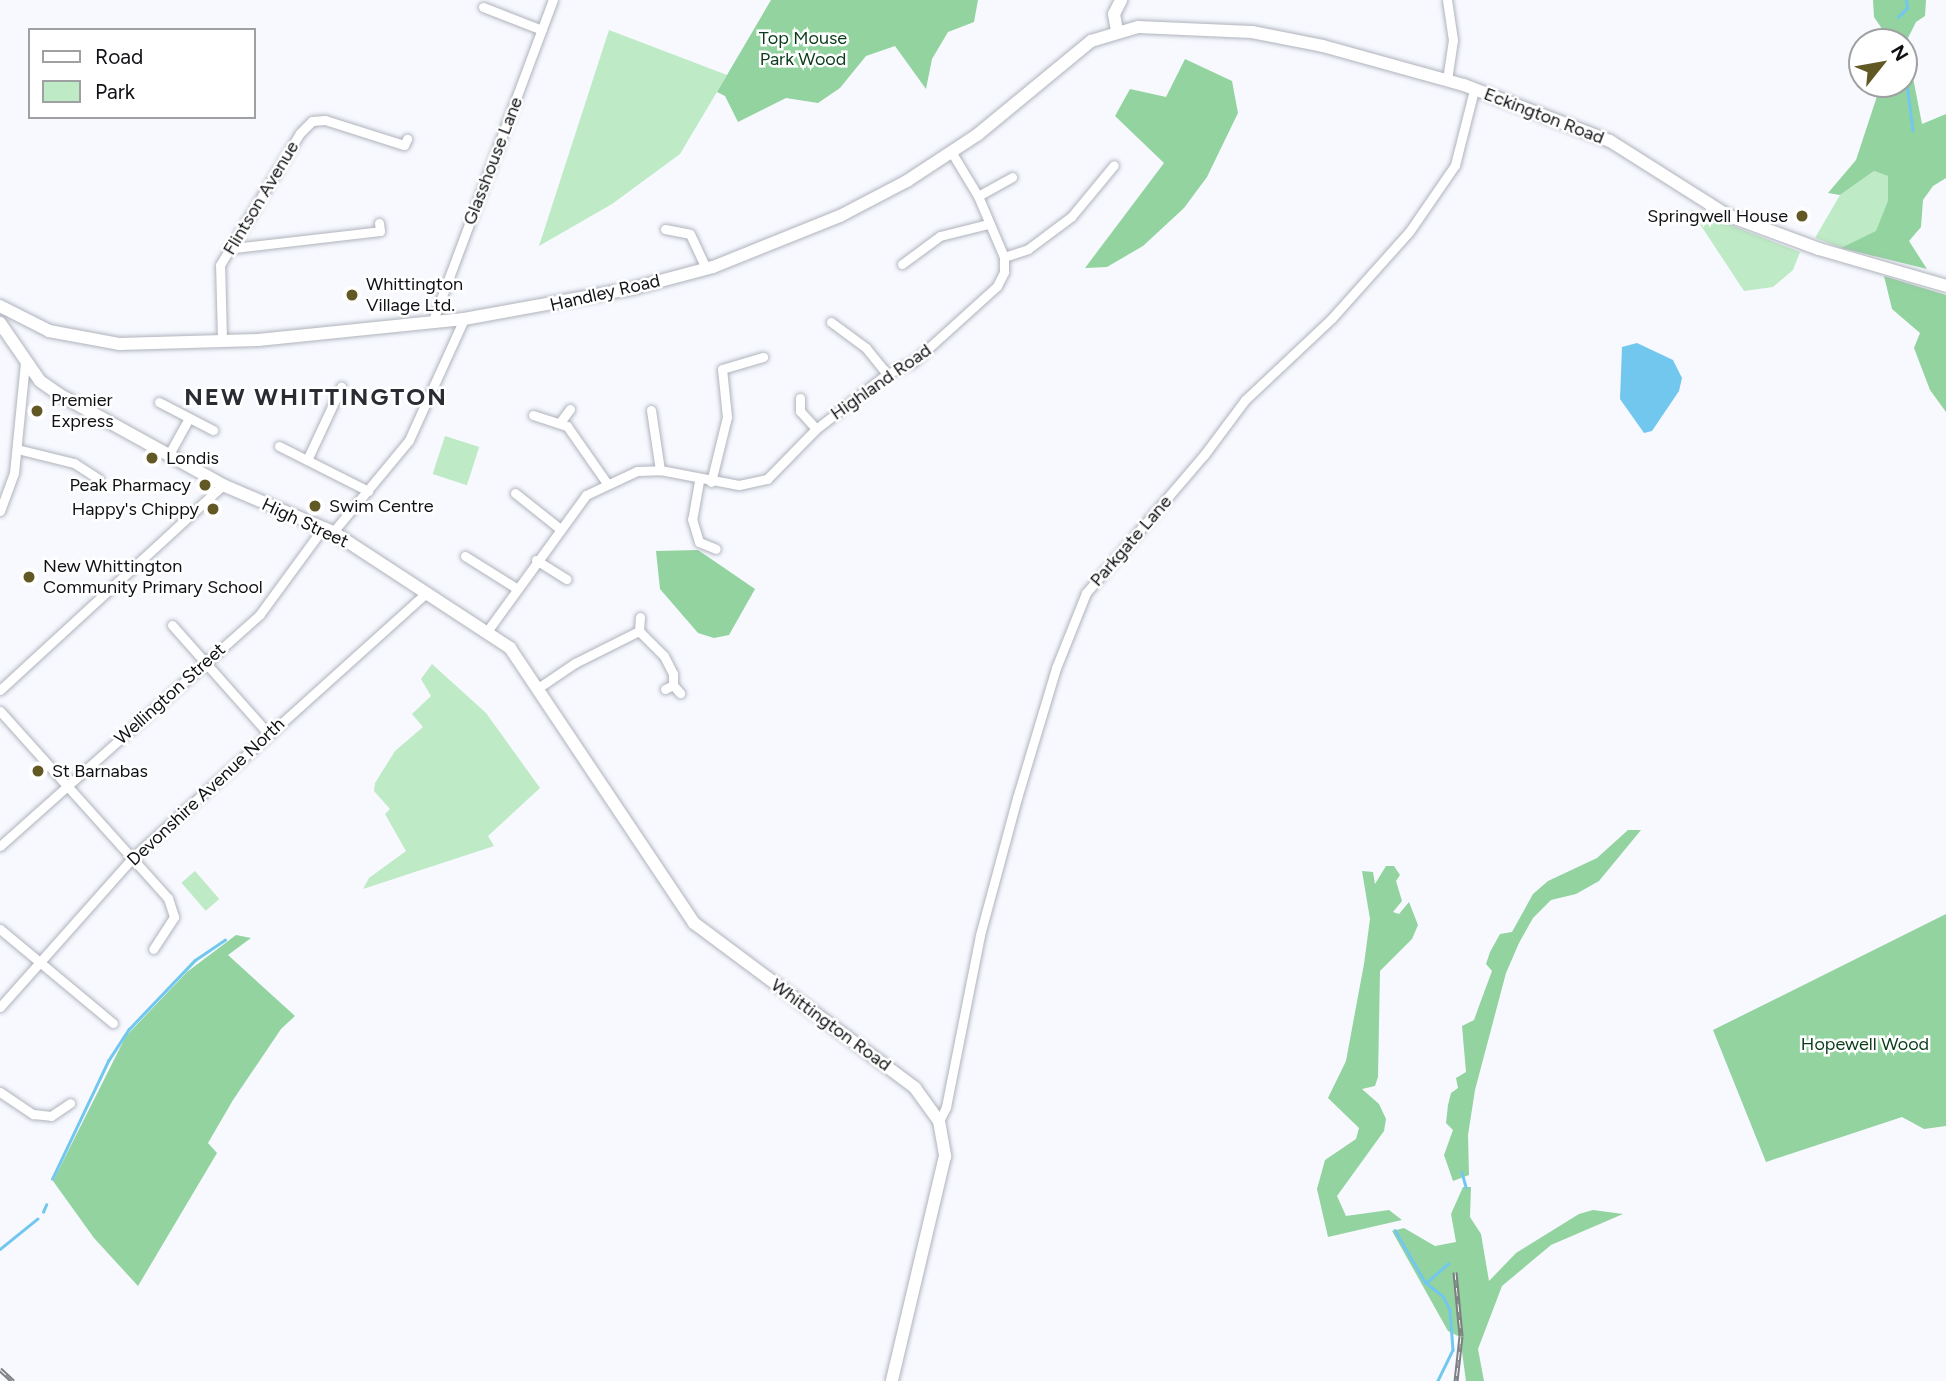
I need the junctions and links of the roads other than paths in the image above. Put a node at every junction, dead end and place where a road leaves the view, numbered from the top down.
1 (554, 0) edge
2 (1121, 0) edge
3 (1447, 0) edge
4 (482, 6) dead end
5 (542, 30) junction
6 (1117, 31) junction
7 (1447, 80) junction
8 (1474, 90) junction
9 (407, 139) dead end
10 (952, 153) junction
11 (1114, 165) dead end
12 (1012, 177) dead end
13 (978, 196) junction
14 (379, 223) dead end
15 (989, 224) junction
16 (665, 229) dead end
17 (234, 248) junction
18 (1004, 257) junction
19 (902, 264) dead end
20 (706, 269) junction
21 (1946, 286) edge
22 (0, 306) edge
23 (464, 319) junction
24 (831, 322) dead end
25 (0, 323) edge
26 (432, 323) junction
27 (222, 339) junction
28 (762, 357) dead end
29 (25, 363) junction
30 (887, 374) junction
31 (341, 387) dead end
32 (800, 398) dead end
33 (159, 402) dead end
34 (570, 409) dead end
35 (651, 410) dead end
36 (533, 415) dead end
37 (189, 418) junction
38 (561, 421) junction
39 (816, 429) junction
40 (213, 430) dead end
41 (279, 446) dead end
42 (17, 449) junction
43 (168, 456) junction
44 (307, 460) junction
45 (660, 470) junction
46 (99, 480) dead end
47 (699, 481) junction
48 (606, 482) junction
49 (711, 482) junction
50 (223, 485) junction
51 (368, 491) junction
52 (516, 493) dead end
53 (0, 511) edge
54 (559, 528) junction
55 (328, 530) junction
56 (716, 549) dead end
57 (465, 556) dead end
58 (536, 560) junction
59 (566, 579) dead end
60 (516, 589) junction
61 (427, 592) junction
62 (640, 617) dead end
63 (172, 625) dead end
64 (488, 630) junction
65 (639, 631) junction
66 (205, 663) junction
67 (538, 688) junction
68 (673, 689) dead end
69 (0, 690) edge
70 (0, 711) edge
71 (561, 722) joint
72 (268, 733) junction
73 (70, 784) junction
74 (0, 846) edge
75 (134, 856) junction
76 (0, 929) edge
77 (153, 949) dead end
78 (39, 962) junction
79 (0, 1006) edge
80 (113, 1023) dead end
81 (0, 1092) edge
82 (70, 1104) dead end
83 (939, 1121) junction
84 (892, 1381) edge

1 - 5 street, Glasshouse Lane
2 - 6 main road
3 - 7 street
4 - 5 street
5 - 26 street, Glasshouse Lane
6 - 7 main road, Eckington Road
6 - 10 main road, Handley Road
7 - 8 main road, Eckington Road
8 - 21 main road, Eckington Road
8 - 83 street, Parkgate Lane
9 - 17 street, Flintson Avenue
10 - 13 street
10 - 20 main road, Handley Road
11 - 18 street
12 - 13 street
13 - 15 street
14 - 17 street
15 - 18 street
15 - 19 street
16 - 20 street
17 - 27 street, Flintson Avenue
18 - 30 street, Highland Road
20 - 23 main road, Handley Road
22 - 27 main road, Handley Road
23 - 26 main road, Handley Road
23 - 51 street, Wellington Street
24 - 30 street
25 - 29 main road, High Street
26 - 27 main road, Handley Road
28 - 49 street
29 - 42 street
29 - 43 main road, High Street
30 - 39 street, Highland Road
31 - 44 street
32 - 39 street, Highland Road
33 - 37 street
34 - 38 street
35 - 45 street
36 - 38 street
37 - 40 street
37 - 43 street
38 - 48 street
39 - 49 street, Highland Road
41 - 44 street
42 - 46 street
42 - 53 street
43 - 50 main road, High Street
44 - 51 street
45 - 47 street, Highland Road
45 - 48 street, Highland Road
47 - 49 street, Highland Road
47 - 56 street
48 - 54 street, Highland Road
50 - 55 main road, High Street
50 - 69 street
51 - 55 street, Wellington Street
52 - 54 street
54 - 58 street, Highland Road
55 - 61 main road, High Street
55 - 66 street, Wellington Street
57 - 60 street
58 - 59 street
58 - 60 street, Highland Road
60 - 64 street, Highland Road
61 - 64 main road, High Street
61 - 72 street, Devonshire Avenue North
62 - 65 street
63 - 66 street
64 - 67 main road, High Street
65 - 67 street
65 - 68 street
66 - 72 street
66 - 73 street, Wellington Street
67 - 71 main road, High Street
70 - 73 street
71 - 83 main road, Whittington Road
72 - 75 street, Devonshire Avenue North
73 - 74 street, Wellington Street
73 - 75 street
75 - 77 street
75 - 78 street, Devonshire Avenue North
76 - 78 street
78 - 79 street, Devonshire Avenue North
78 - 80 street
81 - 82 street
83 - 84 main road

